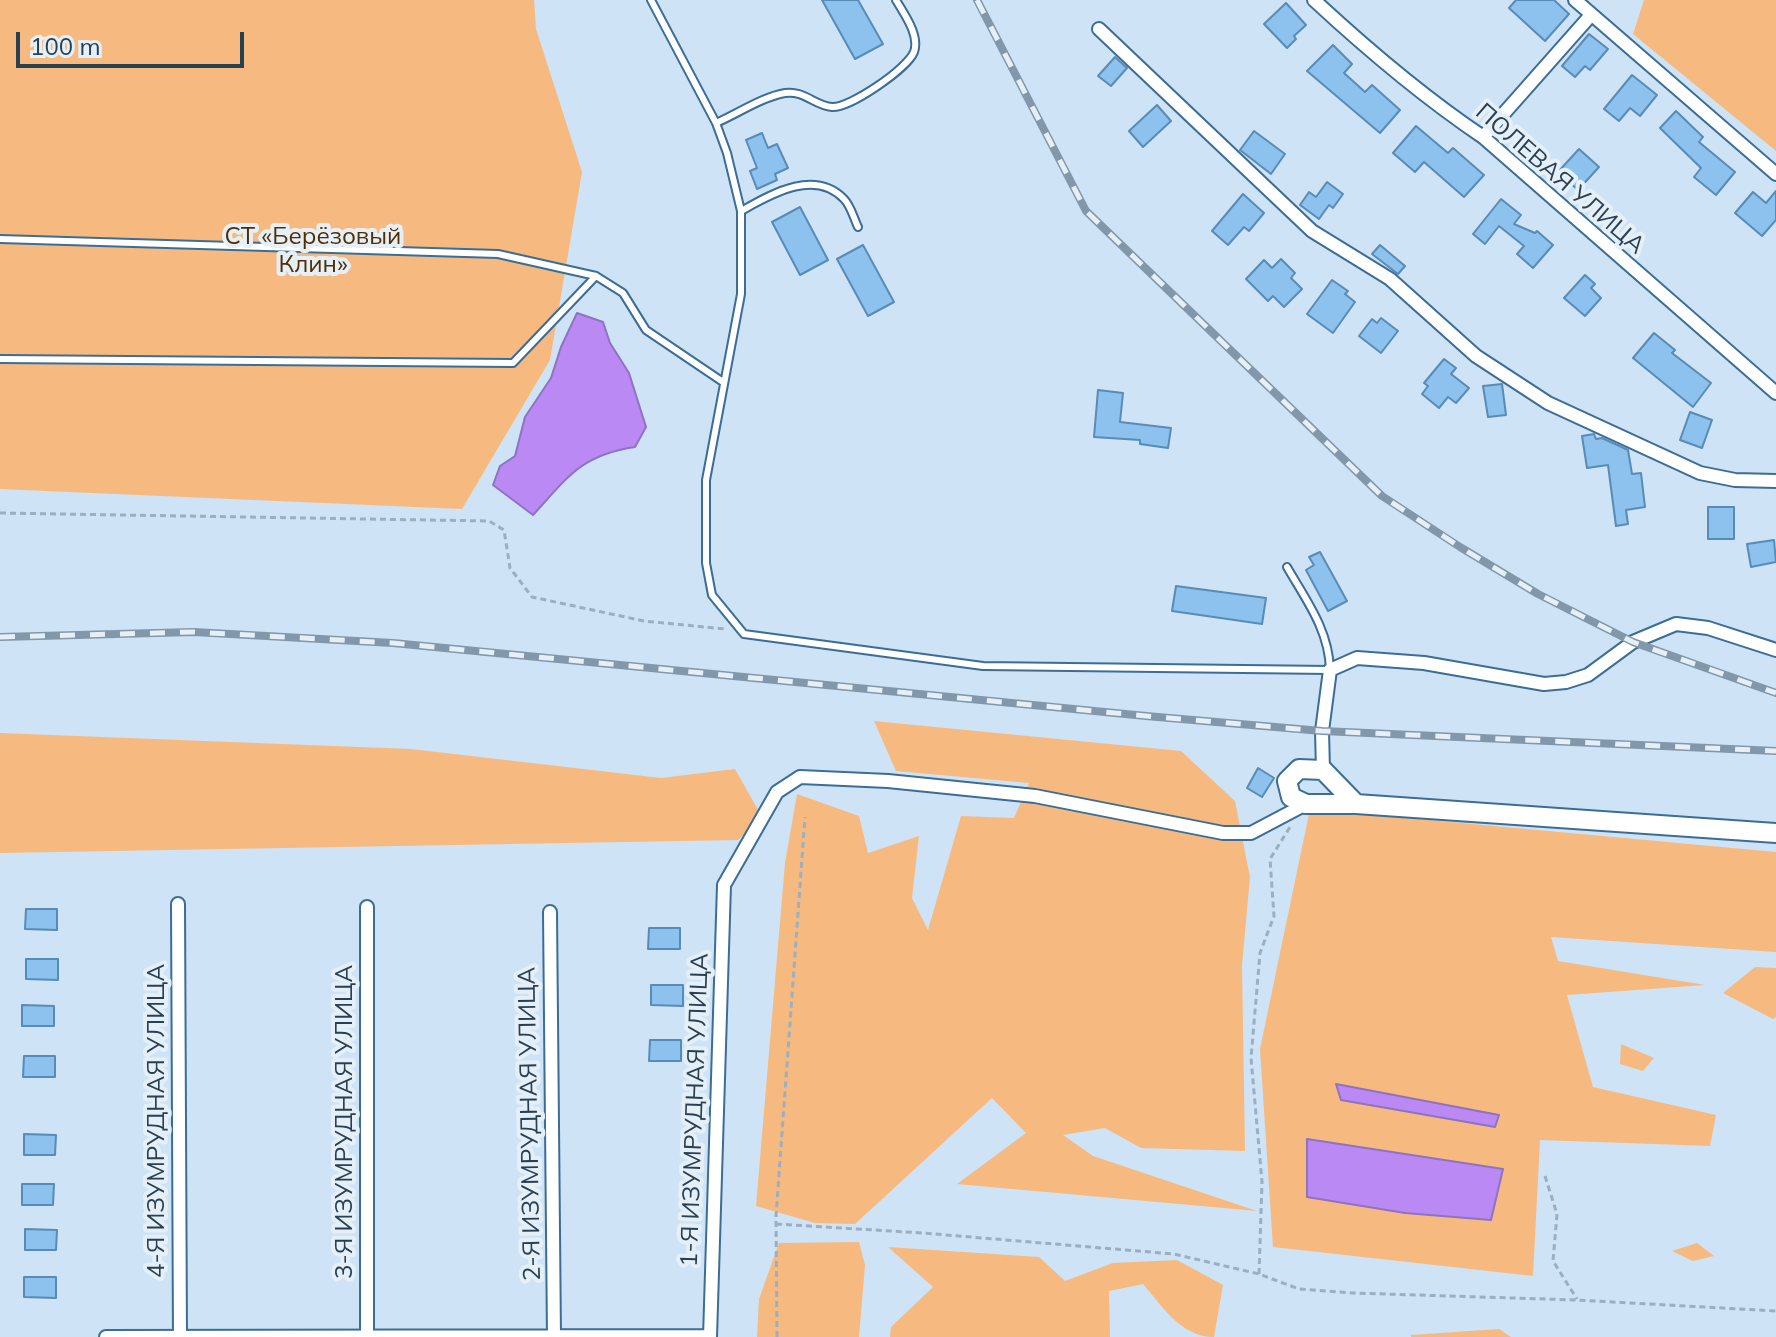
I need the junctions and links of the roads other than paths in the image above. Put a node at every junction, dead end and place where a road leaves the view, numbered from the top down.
1 (651, 0) edge
2 (896, 0) edge
3 (1314, 0) edge
4 (1575, 0) edge
5 (1591, 15) junction
6 (1099, 29) dead end
7 (716, 123) junction
8 (1483, 137) junction
9 (1776, 174) edge
10 (741, 211) junction
11 (858, 227) dead end
12 (0, 239) edge
13 (596, 276) junction
14 (0, 359) edge
15 (723, 382) junction
16 (1776, 393) edge
17 (1776, 481) edge
18 (1287, 567) dead end
19 (1776, 651) edge
20 (1330, 670) junction
21 (1323, 770) junction
22 (1306, 804) junction
23 (1356, 804) junction
24 (1776, 833) edge
25 (178, 904) dead end
26 (367, 907) dead end
27 (550, 912) dead end
28 (367, 1336) edge
29 (554, 1336) edge
30 (106, 1337) edge
31 (180, 1337) edge
32 (710, 1337) edge

1 - 7 lane
2 - 7 lane
3 - 8 street, ПОЛЕВАЯ УЛИЦА
4 - 5 street
5 - 8 street
5 - 9 street
6 - 17 street
7 - 10 lane
8 - 16 street, ПОЛЕВАЯ УЛИЦА
10 - 11 lane
10 - 15 lane
12 - 13 lane
13 - 14 lane
13 - 15 lane
15 - 20 lane
18 - 20 lane
19 - 20 street
20 - 21 street
21 - 22 street
21 - 23 street
22 - 23 street
22 - 32 street, 1-Я ИЗУМРУДНАЯ УЛИЦА
23 - 24 street
25 - 31 street, 4-Я ИЗУМРУДНАЯ УЛИЦА
26 - 28 street, 3-Я ИЗУМРУДНАЯ УЛИЦА
27 - 29 street, 2-Я ИЗУМРУДНАЯ УЛИЦА
28 - 29 street
28 - 31 street
29 - 32 street
30 - 31 street

